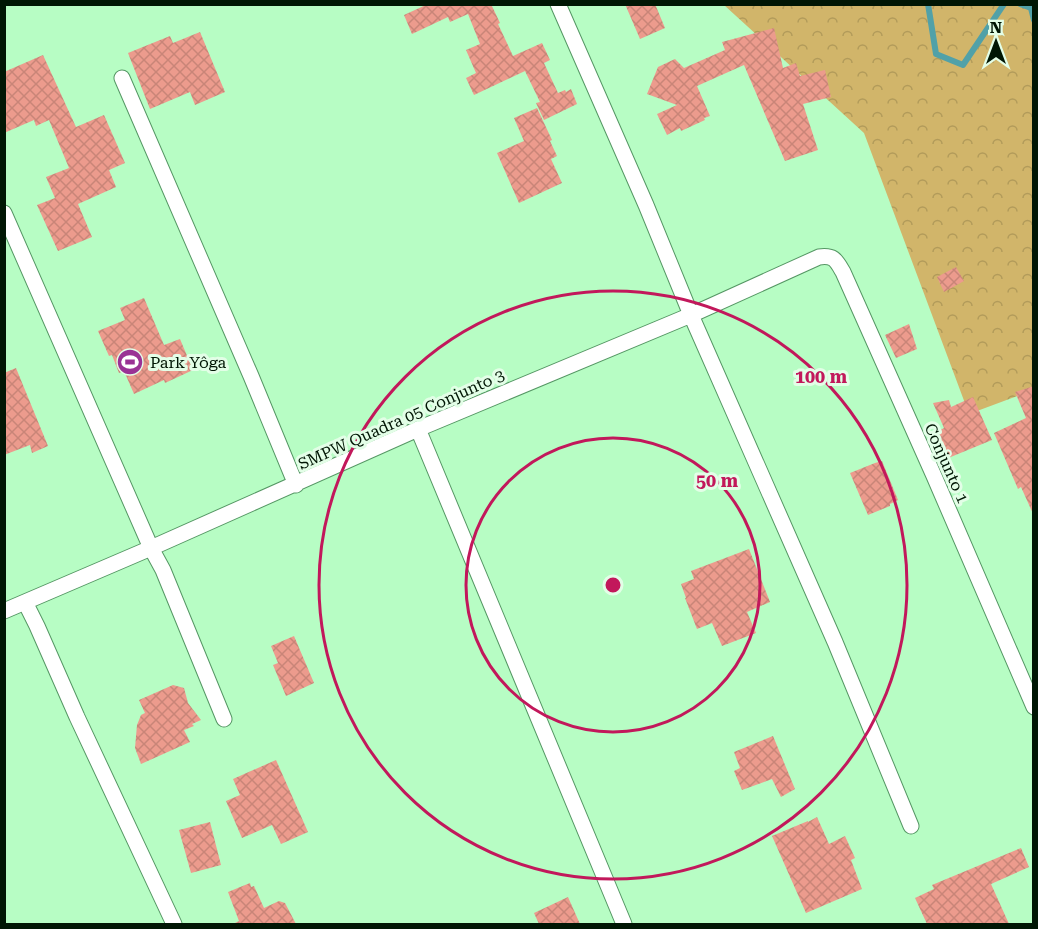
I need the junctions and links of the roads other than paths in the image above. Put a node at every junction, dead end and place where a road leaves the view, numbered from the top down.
1 (558, 4) edge
2 (122, 78) dead end
3 (4, 213) edge
4 (811, 261) joint
5 (691, 315) junction
6 (418, 429) junction
7 (296, 484) junction
8 (151, 548) junction
9 (25, 602) junction
10 (4, 611) edge
11 (1034, 707) edge
12 (224, 719) dead end
13 (911, 826) dead end
14 (174, 924) edge
15 (624, 924) edge

1 - 5 street
2 - 7 street
3 - 8 street
4 - 5 street, SMPW Quadra 05 Conjunto 3
4 - 11 street, Conjunto 1
5 - 6 street, SMPW Quadra 05 Conjunto 3
5 - 13 street
6 - 7 street, SMPW Quadra 05 Conjunto 3
6 - 15 street
7 - 8 street, SMPW Quadra 05 Conjunto 3
8 - 9 street, SMPW Quadra 05 Conjunto 3
8 - 12 street
9 - 10 street, SMPW Quadra 05 Conjunto 3
9 - 14 street

